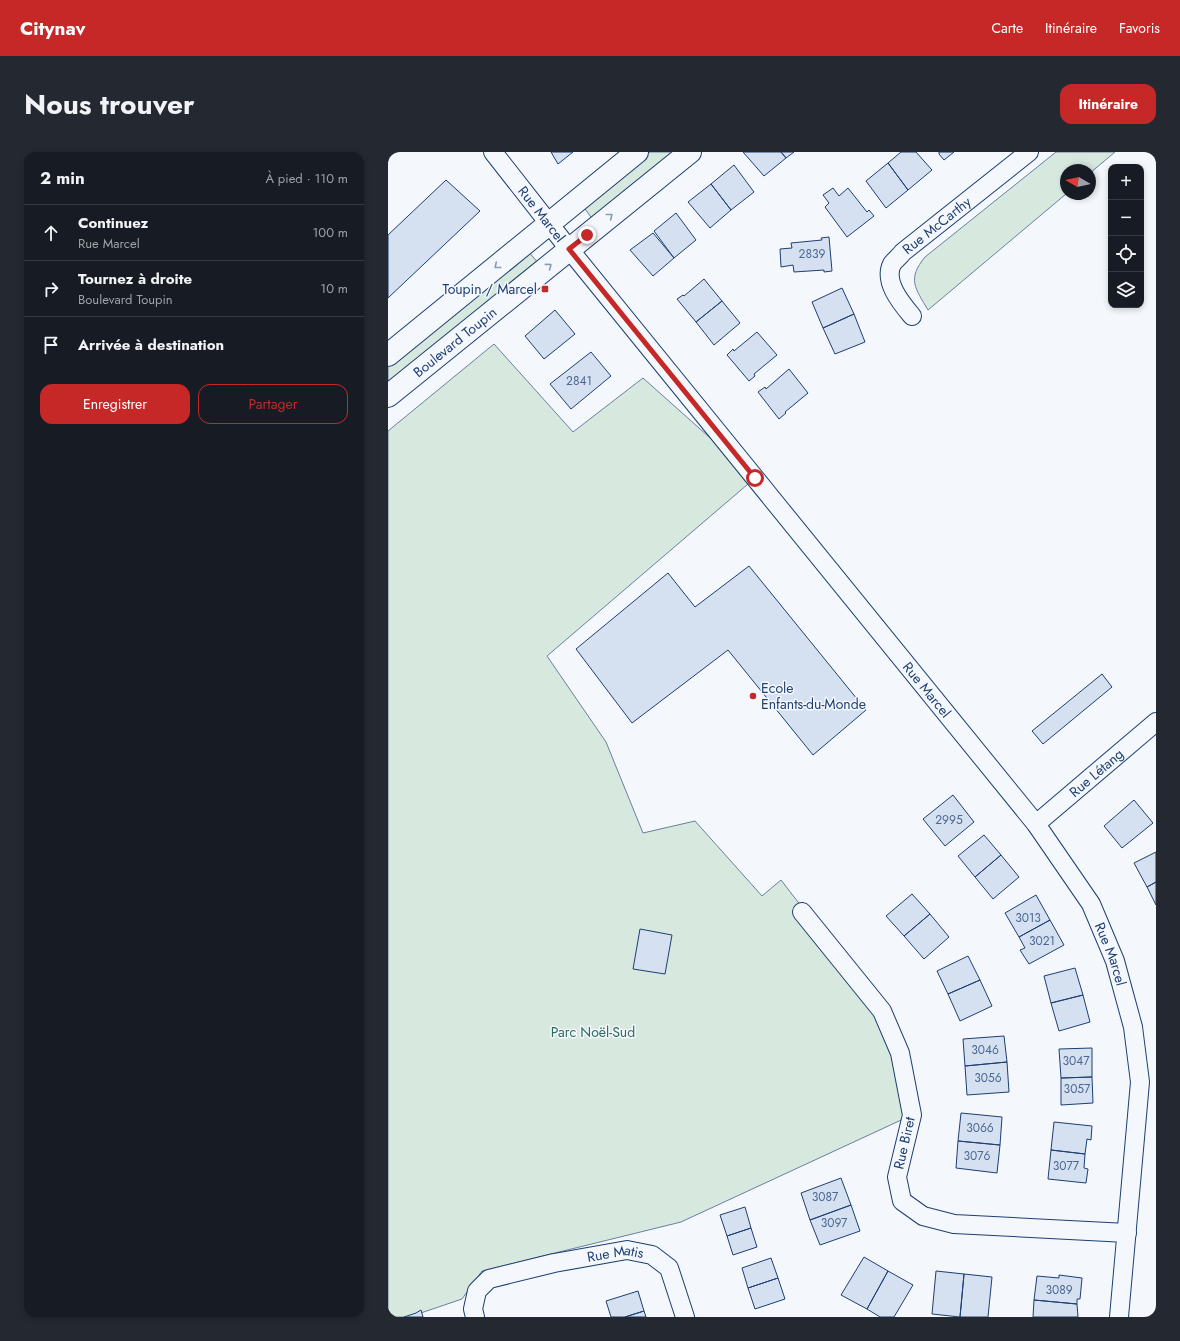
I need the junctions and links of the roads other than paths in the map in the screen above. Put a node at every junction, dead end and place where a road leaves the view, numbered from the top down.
1 (492, 152) edge
2 (637, 152) edge
3 (690, 152) edge
4 (1029, 152) edge
5 (549, 224) junction
6 (569, 249) junction
7 (912, 316) dead end
8 (388, 355) edge
9 (388, 396) edge
10 (1156, 722) edge
11 (1036, 824) junction
12 (802, 912) dead end
13 (1127, 1233) junction
14 (475, 1317) edge
15 (685, 1317) edge
16 (1119, 1317) edge

1 - 5 street, Rue Marcel
2 - 5 street
6 -> 3 street, Boulevard Toupin
4 - 7 street, Rue McCarthy
5 - 6 street, Rue Marcel
5 -> 8 street
9 -> 6 street, Boulevard Toupin
6 - 11 street, Rue Marcel
10 - 11 street, Rue Létang
11 - 13 street, Rue Marcel
12 - 13 street, Rue Biret
13 - 16 street, Rue Marcel
14 - 15 street, Rue Matis

